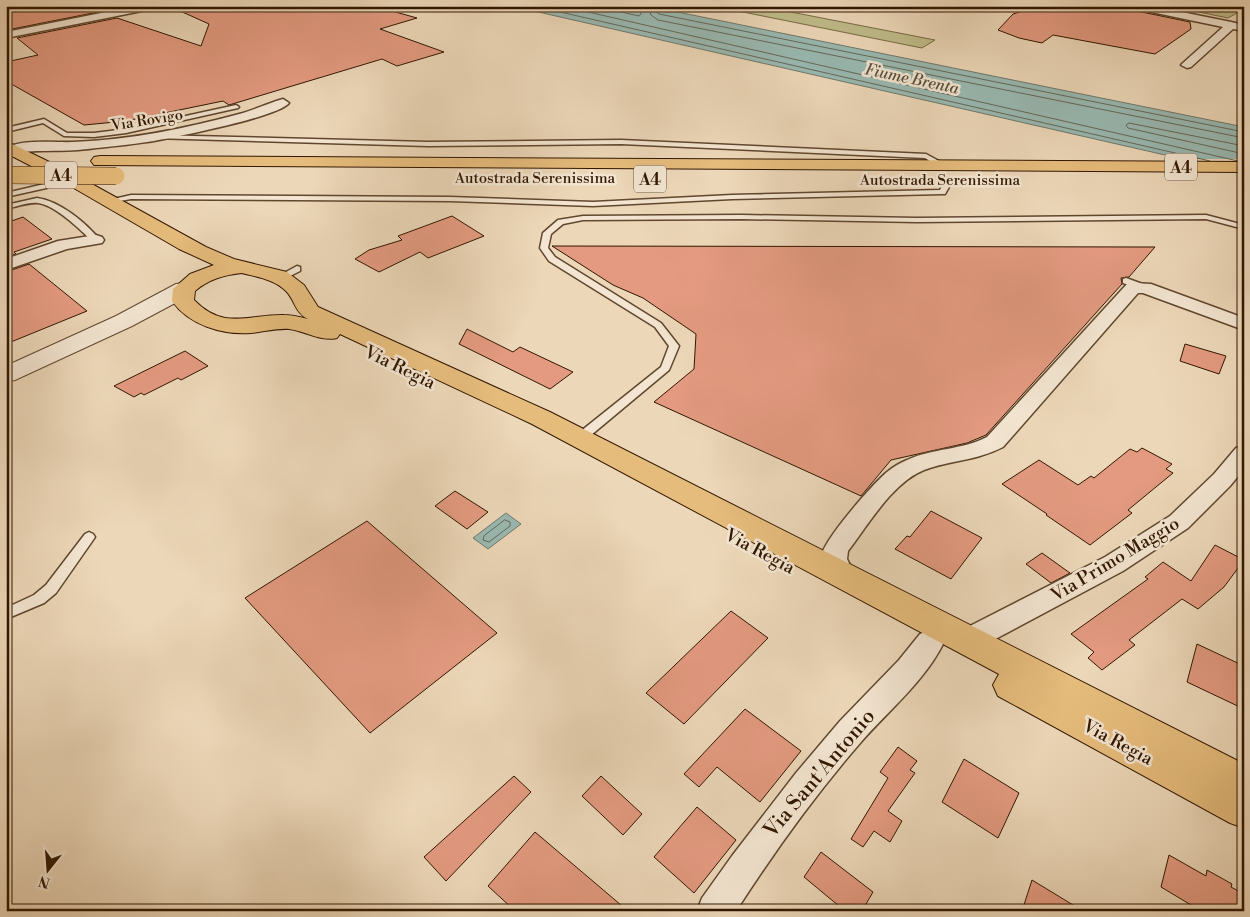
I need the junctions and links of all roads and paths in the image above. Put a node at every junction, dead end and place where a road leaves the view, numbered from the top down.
1 (118, 6) edge
2 (152, 6) edge
3 (1136, 6) edge
4 (131, 10) junction
5 (1231, 25) junction
6 (1244, 28) edge
7 (6, 35) edge
8 (1187, 65) dead end
9 (283, 102) dead end
10 (236, 107) dead end
11 (6, 130) edge
12 (153, 137) junction
13 (8, 152) edge
14 (1244, 167) edge
15 (947, 173) junction
16 (6, 174) edge
17 (70, 180) junction
18 (1244, 182) edge
19 (6, 195) edge
20 (109, 201) junction
21 (6, 208) edge
22 (1244, 227) edge
23 (96, 240) joint
24 (194, 250) junction
25 (6, 265) edge
26 (248, 267) junction
27 (292, 281) junction
28 (190, 283) junction
29 (198, 315) junction
30 (124, 321) junction
31 (266, 323) junction
32 (1244, 324) edge
33 (6, 375) edge
34 (580, 438) junction
35 (1244, 452) edge
36 (90, 537) dead end
37 (842, 576) junction
38 (6, 614) edge
39 (930, 642) junction
40 (970, 643) junction
41 (1244, 784) edge
42 (1244, 809) edge
43 (715, 911) edge

1 - 4 street
2 - 4 street
3 - 5 street
4 - 7 street
5 - 6 street
5 - 8 street
9 - 12 street, Via Rovigo
10 - 11 lane
12 - 13 street, Via Rovigo
12 - 15 lane
13 - 15 main road, Autostrada Serenissima / A4
13 - 17 main road, Via Regia
14 - 15 main road, Autostrada Serenissima / A4
15 - 16 main road, Autostrada Serenissima / A4, bridge
15 - 18 main road, Autostrada Serenissima / A4
15 - 20 lane
17 - 19 lane
17 - 20 main road, Via Regia
20 - 24 main road, Via Regia
21 - 23 lane
22 - 34 lane
23 - 25 street
24 - 26 main road, Via Regia
24 - 28 main road
26 - 27 main road, Via Regia
26 - 28 main road, Via Regia
27 - 31 main road, Via Regia
27 - 34 main road, Via Regia
28 - 29 main road
28 - 30 street
29 - 30 street
29 - 31 main road, Via Regia
30 - 33 street
31 - 39 main road, Via Regia
32 - 37 street
34 - 37 main road, Via Regia
35 - 40 street, Via Primo Maggio
36 - 38 lane
37 - 40 main road, Via Regia
39 - 42 main road, Via Regia
39 - 43 street, Via Sant'Antonio
40 - 41 main road, Via Regia

